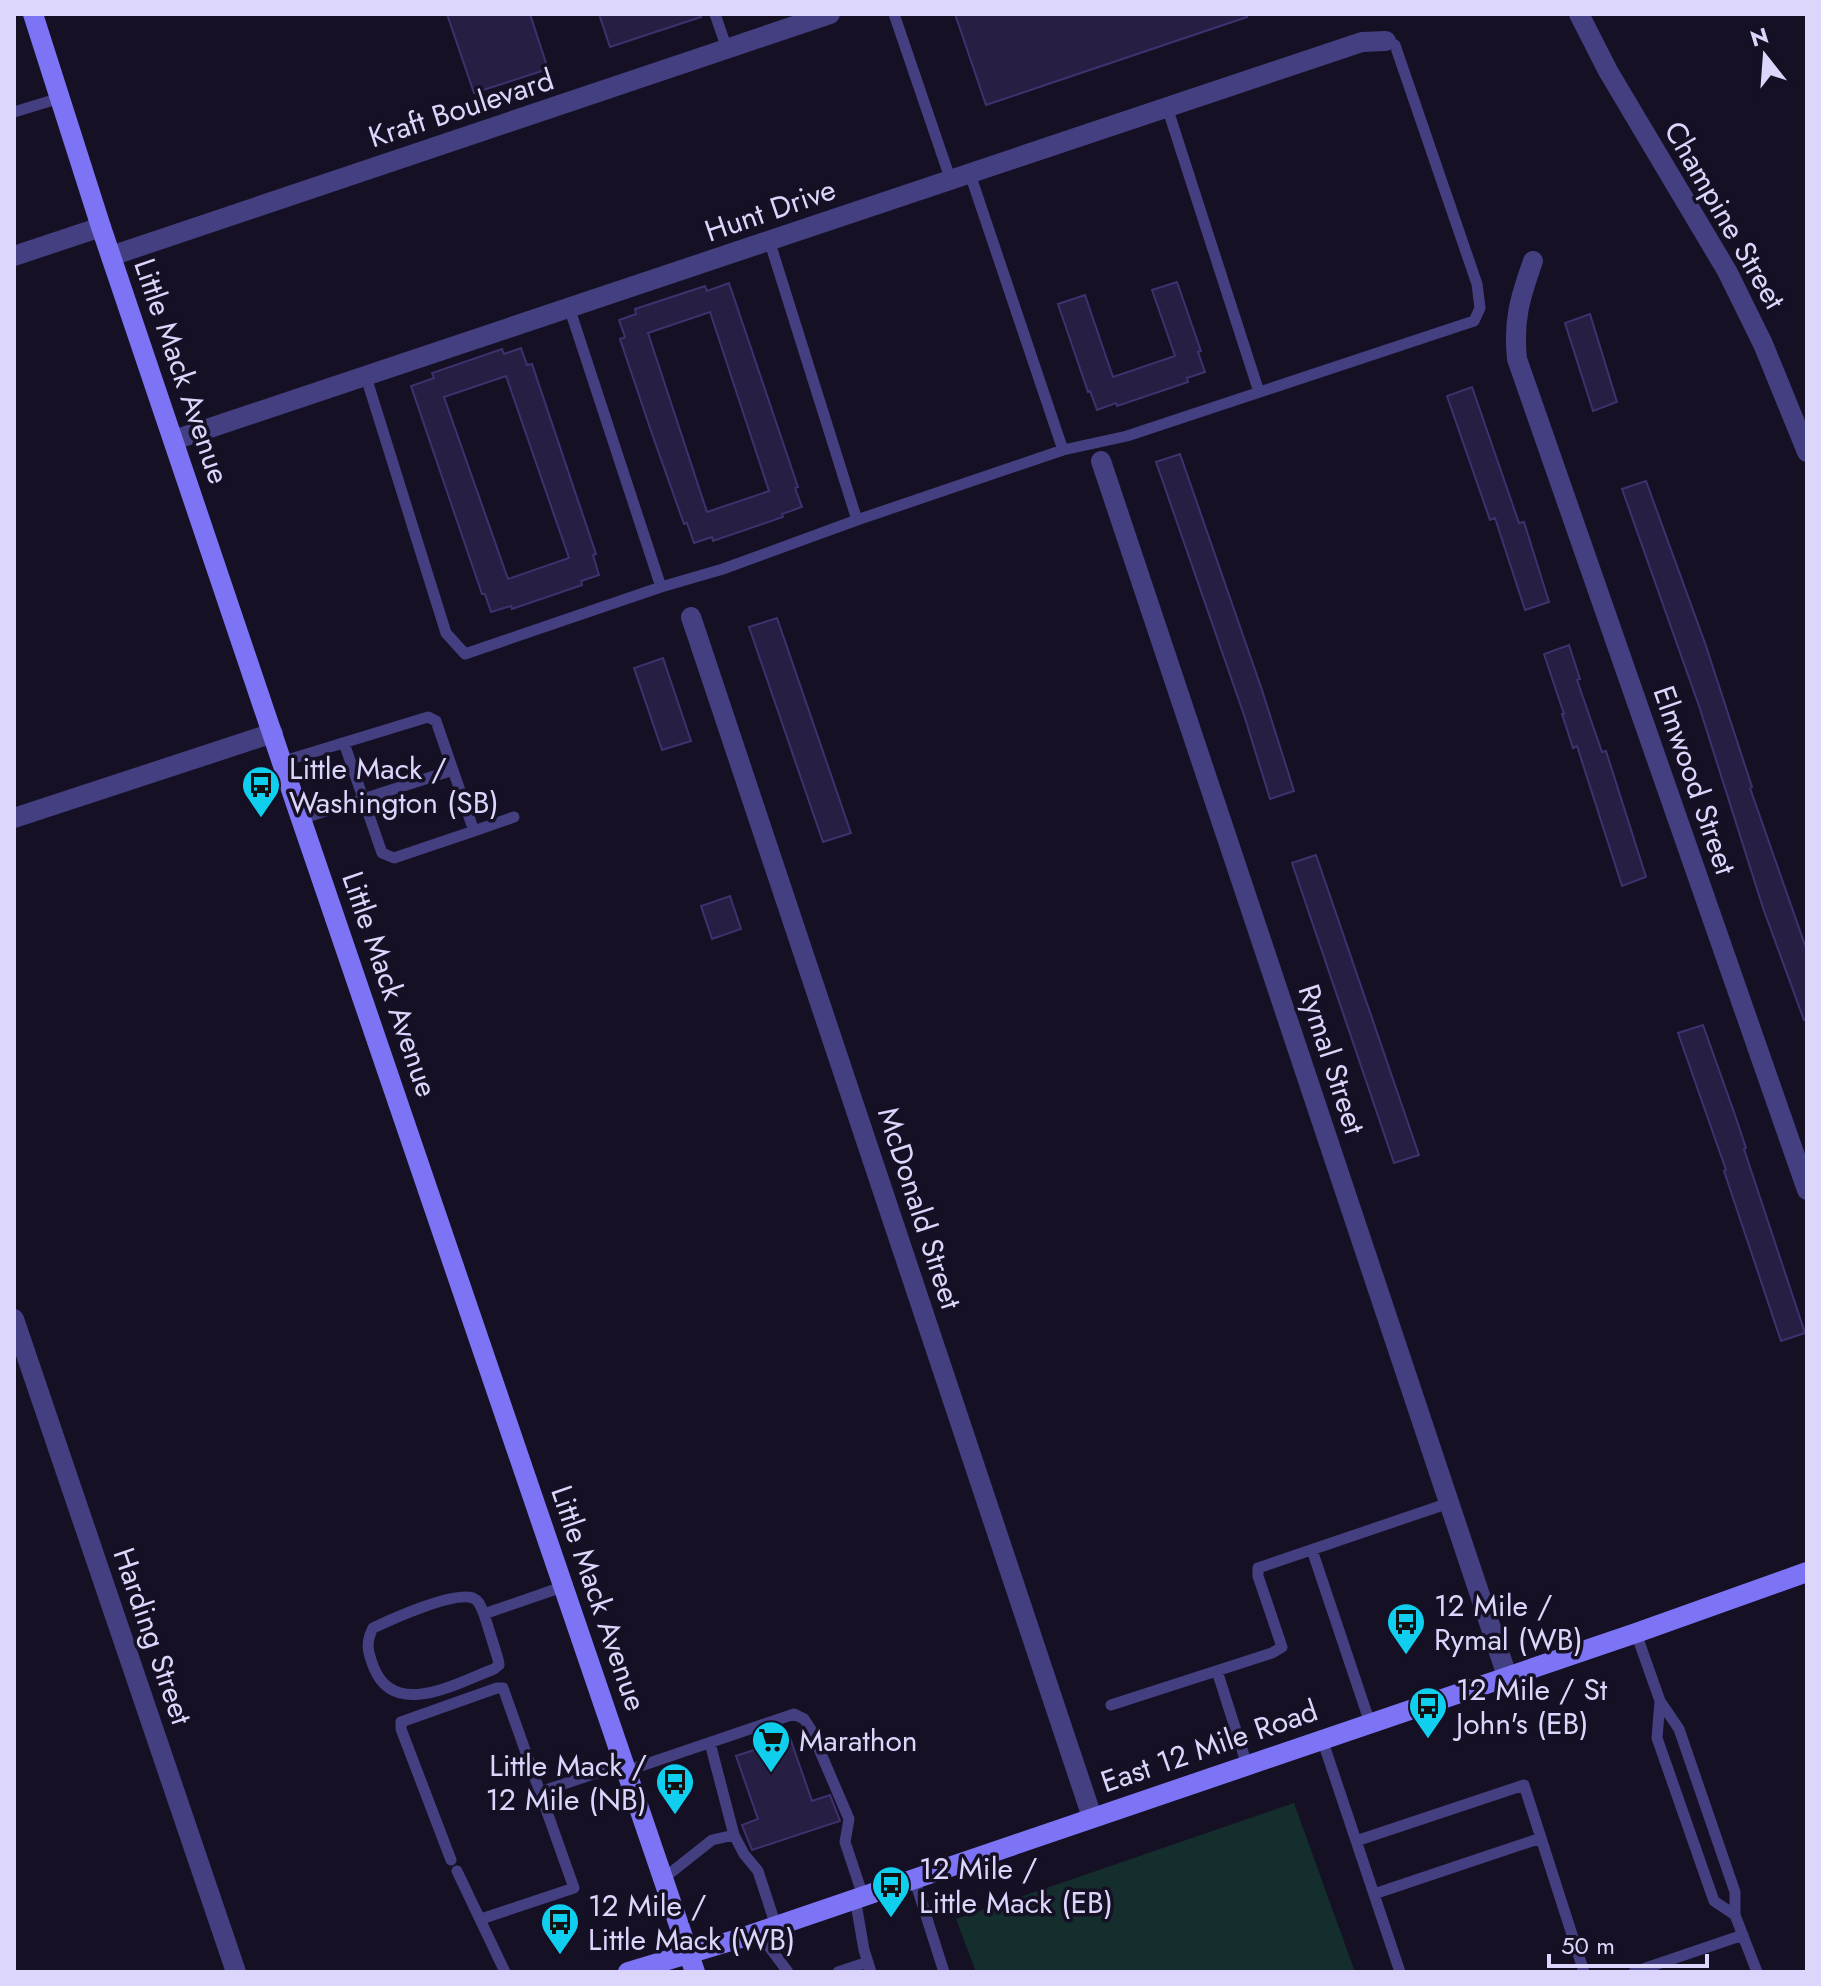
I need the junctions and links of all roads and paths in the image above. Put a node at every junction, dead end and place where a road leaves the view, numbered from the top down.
1 (33, 14) edge
2 (715, 14) edge
3 (830, 14) edge
4 (894, 14) edge
5 (1579, 14) edge
6 (1386, 41) joint
7 (727, 49) junction
8 (60, 98) junction
9 (1167, 107) junction
10 (14, 112) edge
11 (960, 176) junction
12 (101, 227) junction
13 (770, 243) junction
14 (14, 256) edge
15 (111, 256) junction
16 (1533, 261) dead end
17 (570, 310) junction
18 (366, 377) junction
19 (1259, 392) junction
20 (174, 440) junction
21 (1063, 450) junction
22 (1807, 452) edge
23 (1101, 461) dead end
24 (857, 520) junction
25 (661, 587) junction
26 (691, 617) dead end
27 (273, 733) junction
28 (344, 743) junction
29 (284, 761) junction
30 (453, 770) junction
31 (363, 800) junction
32 (514, 817) dead end
33 (14, 818) edge
34 (301, 819) junction
35 (474, 831) junction
36 (1807, 1190) edge
37 (14, 1319) edge
38 (1449, 1503) junction
39 (1312, 1550) junction
40 (1807, 1572) edge
41 (565, 1586) junction
42 (484, 1614) junction
43 (1636, 1633) junction
44 (1217, 1671) junction
45 (1507, 1676) junction
46 (1660, 1701) junction
47 (1111, 1705) dead end
48 (1370, 1723) junction
49 (1322, 1739) junction
50 (710, 1743) junction
51 (1247, 1765) junction
52 (625, 1768) junction
53 (540, 1792) junction
54 (1092, 1817) junction
55 (734, 1835) junction
56 (1541, 1838) junction
57 (1356, 1841) junction
58 (664, 1878) junction
59 (914, 1878) junction
60 (1374, 1894) junction
61 (859, 1897) junction
62 (1735, 1915) junction
63 (481, 1919) junction
64 (767, 1929) junction
65 (1743, 1935) junction
66 (688, 1952) junction
67 (870, 1967) edge
68 (236, 1972) edge
69 (505, 1972) edge
70 (628, 1972) edge
71 (695, 1972) edge
72 (788, 1972) edge
73 (838, 1972) edge
74 (944, 1972) edge
75 (1400, 1972) edge
76 (1584, 1972) edge
77 (1634, 1972) edge
78 (1757, 1972) edge

1 - 8 main road, Little Mack Avenue
2 - 7 lane
3 - 7 street, Kraft Boulevard
4 - 11 lane
5 - 22 street, Champine Street
6 - 9 street, Hunt Drive
6 - 19 lane
7 - 15 street, Kraft Boulevard
8 - 10 lane
8 - 12 main road, Little Mack Avenue
9 - 11 street, Hunt Drive
9 - 19 lane
11 - 13 street, Hunt Drive
11 - 21 lane
12 - 14 street
12 - 15 main road, Little Mack Avenue
13 - 17 street, Hunt Drive
13 - 24 lane
15 - 20 main road, Little Mack Avenue
16 - 36 street, Elmwood Street
17 - 18 street, Hunt Drive
17 - 25 lane
18 - 20 street, Hunt Drive
18 - 25 lane
19 - 21 lane
20 - 27 main road, Little Mack Avenue
21 - 24 lane
23 - 38 street, Rymal Street
24 - 25 lane
26 - 54 street, McDonald Street
27 - 29 main road, Little Mack Avenue
27 - 33 street
28 - 29 lane
28 - 30 lane
28 - 31 lane
29 - 34 main road, Little Mack Avenue
30 - 31 lane
30 - 35 lane
31 - 34 lane
31 - 35 lane
32 - 35 lane
34 - 41 main road, Little Mack Avenue
37 - 68 street, Harding Street
38 - 39 lane
38 - 45 street, Rymal Street
39 - 44 lane
39 - 48 lane
40 - 43 main road, East 12 Mile Road
41 - 42 lane
41 - 52 main road, Little Mack Avenue
42 - 42 lane
43 - 45 main road, East 12 Mile Road
43 - 46 lane
44 - 47 lane
44 - 51 lane
45 - 48 main road, East 12 Mile Road
46 - 62 lane
46 - 62 lane
48 - 49 main road, East 12 Mile Road
49 - 51 main road, East 12 Mile Road
49 - 57 lane
50 - 52 lane
50 - 55 lane
50 - 61 lane
51 - 54 main road, East 12 Mile Road
52 - 53 lane
52 - 58 main road, Little Mack Avenue
53 - 63 lane
53 - 63 lane
54 - 59 main road, East 12 Mile Road
55 - 58 lane
55 - 64 lane
56 - 57 lane
56 - 60 lane
56 - 76 lane
57 - 60 lane
58 - 66 main road, Little Mack Avenue
59 - 61 main road, East 12 Mile Road
59 - 74 lane
60 - 75 lane
61 - 64 main road, East 12 Mile Road
61 - 67 lane
62 - 65 lane
63 - 69 lane
64 - 66 main road, East 12 Mile Road
64 - 72 lane
65 - 77 lane
65 - 78 lane
66 - 70 main road, East 12 Mile Road
66 - 71 main road, Little Mack Avenue
67 - 73 lane

